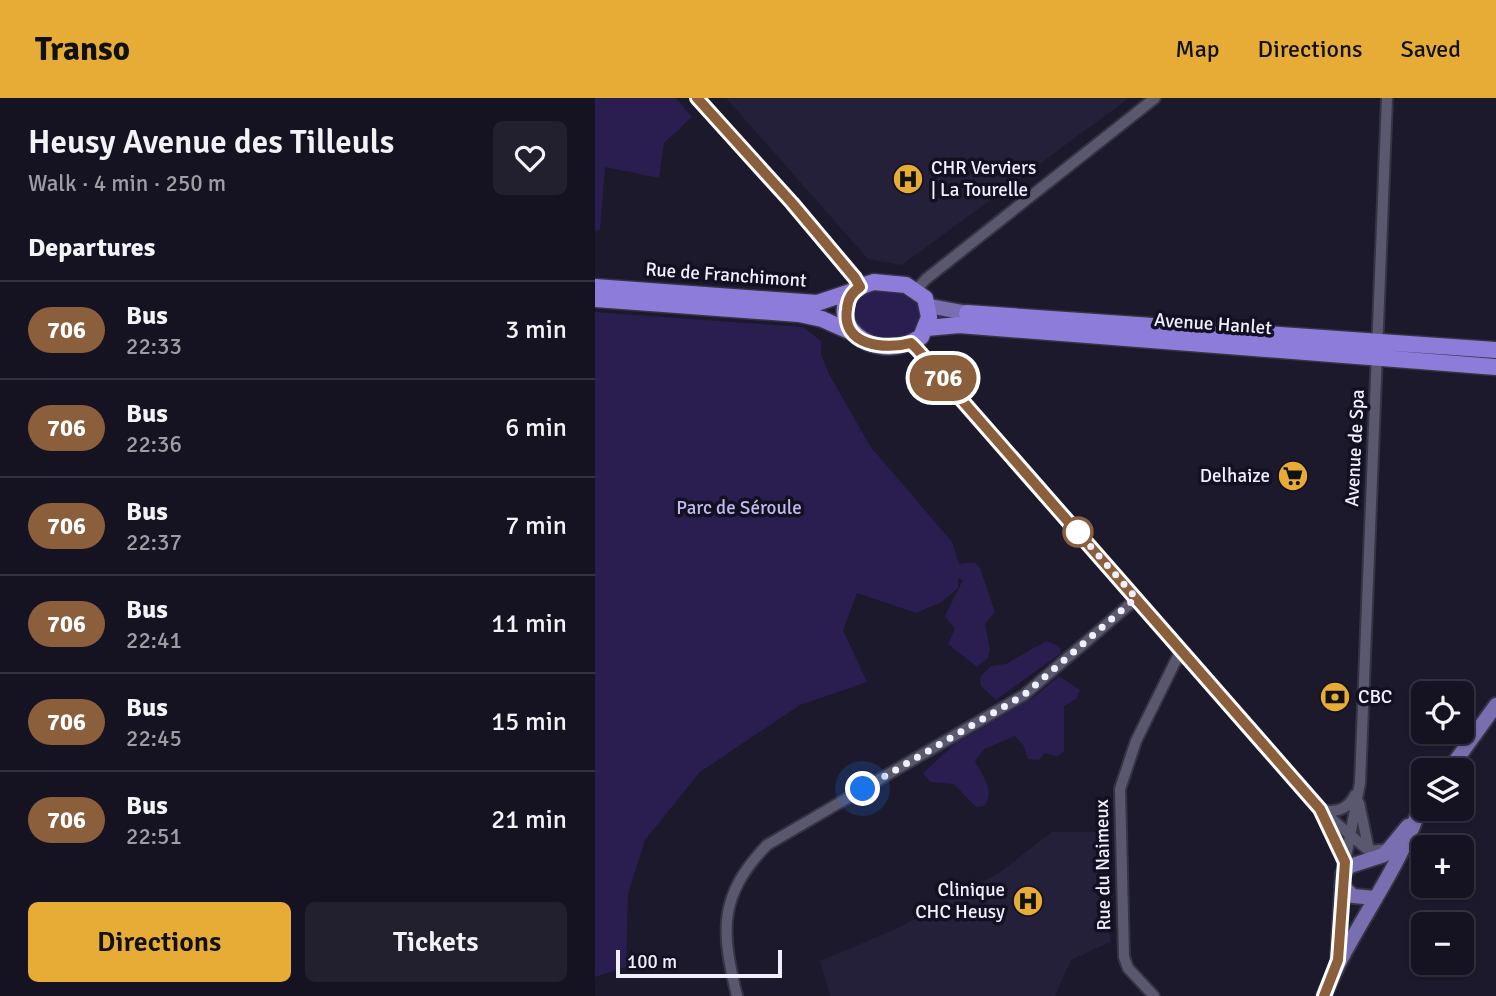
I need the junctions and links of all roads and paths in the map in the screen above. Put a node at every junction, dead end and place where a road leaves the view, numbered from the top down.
1 (697, 98) edge
2 (1156, 98) edge
3 (1387, 98) edge
4 (595, 287) edge
5 (856, 289) junction
6 (916, 290) junction
7 (595, 299) edge
8 (929, 306) junction
9 (967, 313) joint
10 (927, 328) junction
11 (849, 331) junction
12 (1377, 341) junction
13 (911, 343) junction
14 (1496, 350) edge
15 (1376, 358) junction
16 (1496, 367) edge
17 (1136, 598) junction
18 (1180, 652) junction
19 (1496, 705) edge
20 (1458, 758) edge
21 (1360, 783) junction
22 (1358, 800) junction
23 (1320, 809) junction
24 (1411, 820) edge
25 (1416, 821) edge
26 (1349, 836) junction
27 (1377, 852) junction
28 (1344, 874) junction
29 (1375, 898) junction
30 (1338, 960) junction
31 (737, 996) edge
32 (1154, 996) edge
33 (1324, 996) edge

1 - 5 street
2 - 6 street
3 - 12 street, Avenue de Spa
4 - 5 highway, Rue de Franchimont
5 - 6 highway
5 - 11 highway
6 - 8 highway
7 - 11 highway, Rue de Franchimont
8 - 9 main road, Avenue Hanlet
8 - 10 highway
9 - 12 highway, Avenue Hanlet
10 - 13 highway
10 - 15 highway, Avenue Hanlet
11 - 13 highway
12 - 14 highway, Avenue Hanlet
12 - 15 street, Avenue de Spa
13 - 17 street
15 - 16 highway, Avenue Hanlet
15 - 21 street, Avenue de Spa
17 - 18 street
17 - 31 street
18 - 23 street
18 - 32 street, Rue du Naimeux
19 - 20 main road
21 - 22 street, Avenue de Spa
21 - 23 street
22 - 26 street, Avenue de Spa
22 - 27 street, Avenue de Spa
23 - 26 street
23 - 28 street
24 - 27 main road
25 - 29 main road
26 - 27 street
26 - 28 street, Avenue de Spa
27 - 28 main road
27 - 29 main road
28 - 29 main road
28 - 30 main road
29 - 30 main road
30 - 33 main road

